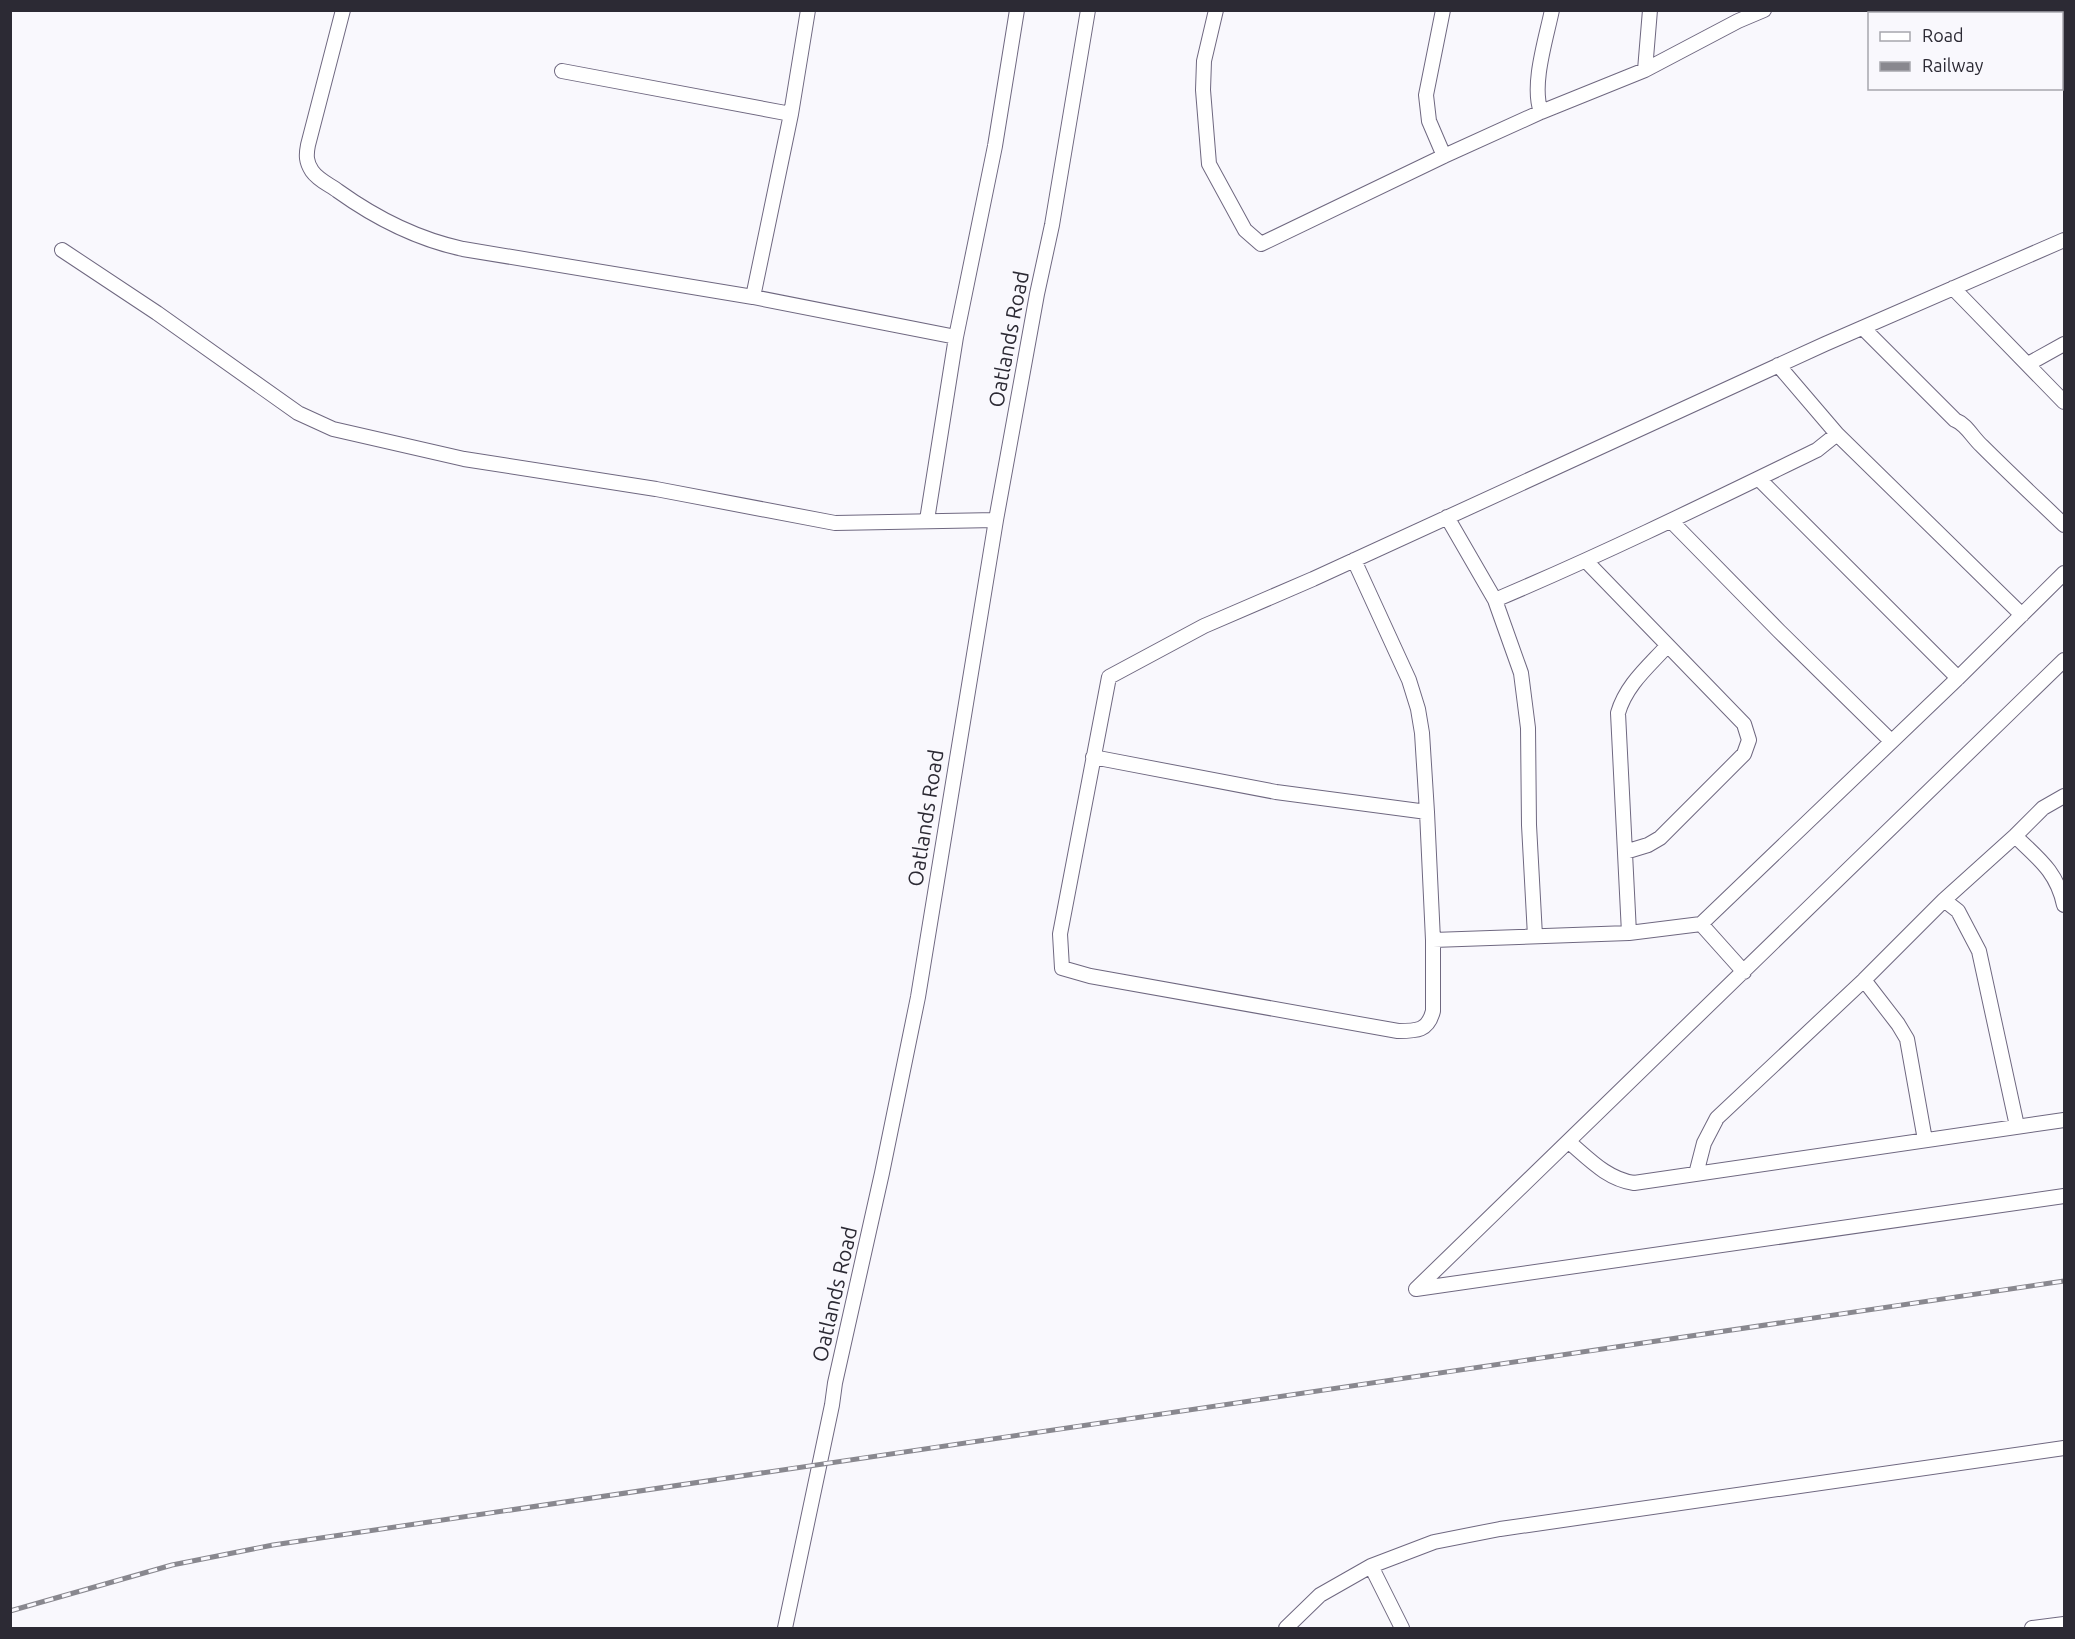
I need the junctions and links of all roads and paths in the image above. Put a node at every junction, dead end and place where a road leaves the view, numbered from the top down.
1 (343, 10) edge
2 (808, 10) edge
3 (1017, 10) edge
4 (1089, 10) edge
5 (1216, 10) edge
6 (1443, 10) edge
7 (1552, 10) edge
8 (1650, 10) edge
9 (1764, 10) edge
10 (1736, 16) edge
11 (1645, 69) junction
12 (562, 71) dead end
13 (1541, 112) junction
14 (791, 114) junction
15 (1444, 156) junction
16 (2064, 240) edge
17 (62, 250) dead end
18 (1953, 288) junction
19 (753, 297) junction
20 (1863, 328) junction
21 (956, 337) junction
22 (2064, 344) edge
23 (2028, 364) junction
24 (1778, 365) junction
25 (2064, 402) edge
26 (1838, 434) junction
27 (1759, 479) junction
28 (1447, 517) junction
29 (927, 520) junction
30 (996, 520) junction
31 (1671, 521) junction
32 (2064, 525) edge
33 (1354, 560) junction
34 (1586, 561) junction
35 (2064, 573) edge
36 (1495, 600) junction
37 (2022, 615) junction
38 (1667, 646) junction
39 (2064, 660) edge
40 (1958, 678) junction
41 (1891, 741) junction
42 (1093, 757) junction
43 (2064, 796) edge
44 (1427, 812) junction
45 (2015, 836) junction
46 (1625, 852) junction
47 (1944, 900) junction
48 (2064, 906) edge
49 (1701, 924) junction
50 (1629, 933) junction
51 (1535, 936) junction
52 (1433, 940) junction
53 (1744, 972) junction
54 (1864, 980) junction
55 (2064, 1119) edge
56 (2016, 1126) junction
57 (1925, 1140) junction
58 (1569, 1142) junction
59 (1696, 1174) junction
60 (2064, 1196) edge
61 (2064, 1448) edge
62 (1371, 1566) junction
63 (2064, 1624) edge
64 (789, 1627) edge
65 (1286, 1629) edge
66 (1402, 1629) edge
67 (2032, 1629) edge

1 - 19 street
2 - 14 street
3 - 21 street
4 - 30 street, Oatlands Road
5 - 15 street
6 - 15 street
7 - 13 street
8 - 11 street
9 - 10 street
10 - 11 street
11 - 13 street
12 - 14 street
13 - 15 street
14 - 19 street
16 - 18 street
17 - 29 street
18 - 20 street
18 - 23 street
19 - 21 street
20 - 24 street
20 - 32 street
21 - 29 street
22 - 23 street
23 - 25 street
24 - 26 street
24 - 28 street
26 - 27 street
26 - 37 street
27 - 31 street
27 - 40 street
28 - 33 street
28 - 36 street
29 - 30 street
30 - 64 street, Oatlands Road
31 - 34 street
31 - 41 street
33 - 42 street
33 - 44 street
34 - 36 street
34 - 38 street
35 - 37 street
36 - 51 street
37 - 40 street
38 - 46 street
38 - 46 street
39 - 53 street
40 - 41 street
41 - 49 street
42 - 44 street
42 - 52 street
43 - 45 street
44 - 52 street
45 - 47 street
45 - 48 street
46 - 50 street
47 - 54 street
47 - 56 street
49 - 50 street
49 - 53 street
50 - 51 street
51 - 52 street
53 - 58 street
54 - 57 street
54 - 59 street
55 - 56 street
56 - 57 street
57 - 59 street
58 - 59 street
58 - 60 street
61 - 62 street
62 - 65 street
62 - 66 street
63 - 67 street

